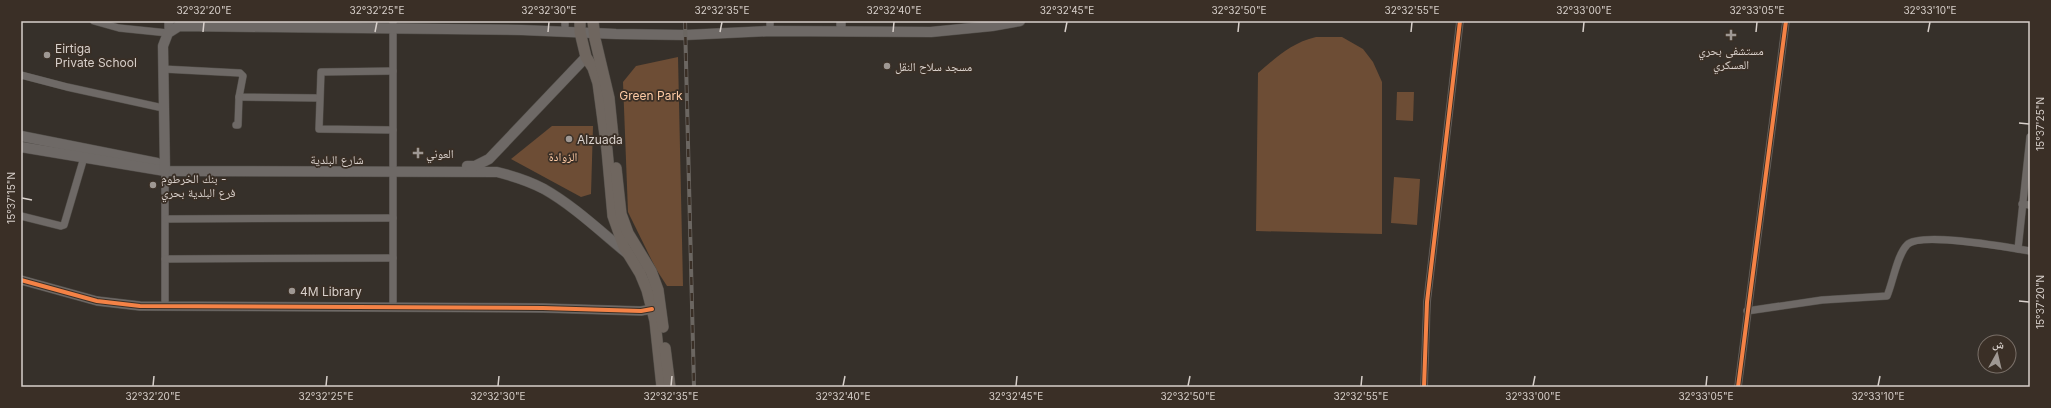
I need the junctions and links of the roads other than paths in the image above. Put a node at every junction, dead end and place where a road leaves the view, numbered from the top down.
1 (94, 21) edge
2 (169, 21) edge
3 (565, 21) edge
4 (593, 21) edge
5 (1020, 21) edge
6 (1460, 21) edge
7 (1786, 21) edge
8 (238, 24) edge
9 (393, 25) edge
10 (482, 25) edge
11 (580, 26) edge
12 (770, 26) edge
13 (841, 26) edge
14 (168, 32) junction
15 (565, 32) junction
16 (594, 33) junction
17 (586, 57) junction
18 (163, 69) junction
19 (393, 71) junction
20 (21, 75) edge
21 (238, 97) junction
22 (319, 98) junction
23 (163, 108) junction
24 (236, 125) dead end
25 (393, 130) junction
26 (21, 136) edge
27 (2030, 141) edge
28 (21, 147) edge
29 (85, 154) junction
30 (165, 168) junction
31 (393, 169) junction
32 (2022, 204) junction
33 (2030, 205) edge
34 (21, 216) edge
35 (393, 218) junction
36 (166, 219) junction
37 (2018, 249) junction
38 (2030, 251) edge
39 (629, 254) junction
40 (393, 258) junction
41 (165, 259) junction
42 (21, 280) edge
43 (165, 306) junction
44 (393, 307) junction
45 (652, 309) junction
46 (1747, 311) junction
47 (662, 387) edge
48 (670, 387) edge
49 (1424, 387) edge
50 (1738, 387) edge

1 - 14 street
2 - 14 street
3 - 15 street
4 - 16 main road
5 - 13 main road
6 - 49 street
7 - 46 street
8 - 9 main road
8 - 14 main road
9 - 10 main road
9 - 19 street
10 - 15 main road
11 - 15 main road
11 - 16 main road
11 - 17 main road
12 - 13 main road
12 - 16 main road
14 - 18 main road
16 - 48 main road
17 - 31 main road, شارع البلدية
17 - 39 main road
18 - 21 street
18 - 23 main road
19 - 22 street
19 - 25 street
20 - 23 street
21 - 22 street
21 - 24 street
22 - 25 street
23 - 30 main road
25 - 31 street
26 - 29 main road, شارع البلدية
27 - 32 street
28 - 29 main road, شارع البلدية
29 - 30 main road, شارع البلدية
29 - 34 street
30 - 31 main road, شارع البلدية
30 - 36 street
31 - 35 street
31 - 39 main road, شارع البلدية
32 - 33 street
32 - 37 street
35 - 36 street
35 - 40 street
36 - 41 street
37 - 38 street
37 - 46 street
39 - 45 main road
40 - 41 street
40 - 44 street
41 - 43 street
42 - 43 street
43 - 44 street
44 - 45 street
45 - 47 main road
46 - 50 street

